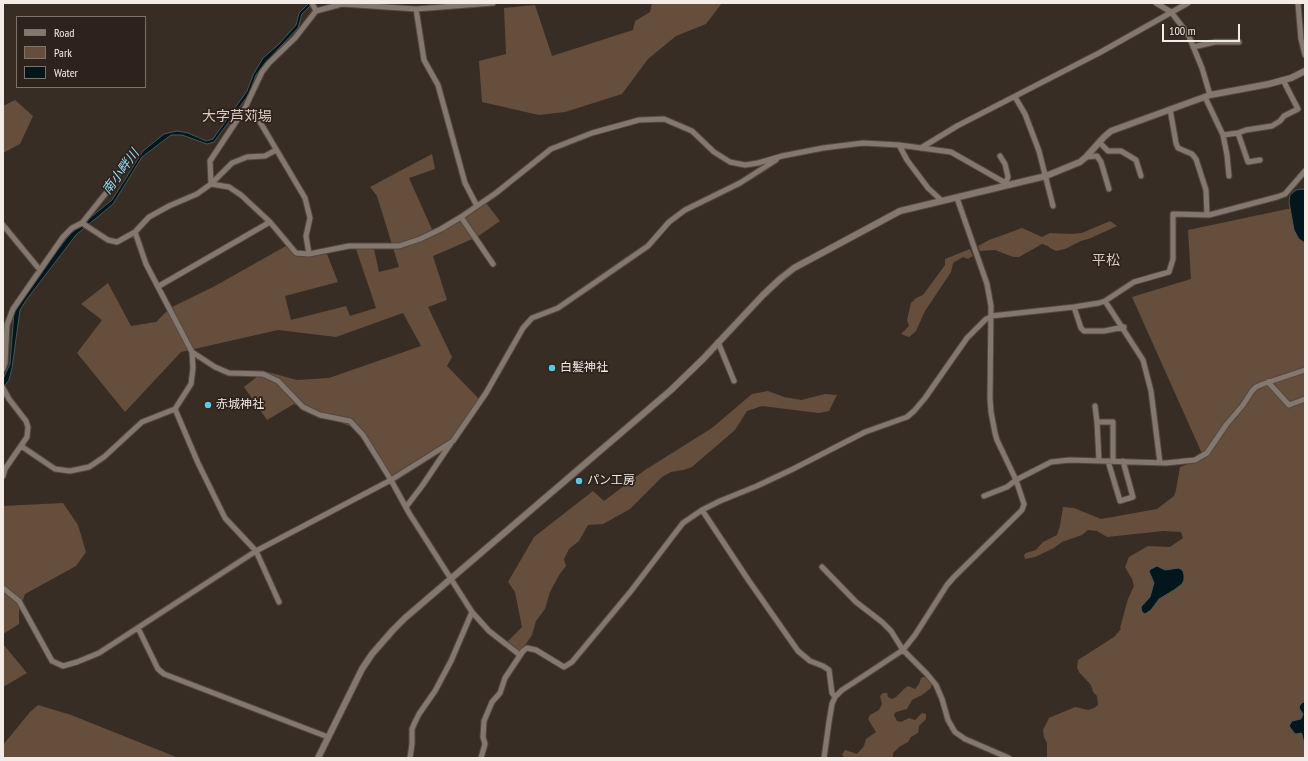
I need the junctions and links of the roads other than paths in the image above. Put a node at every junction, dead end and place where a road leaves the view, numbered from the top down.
1 (493, 3) edge
2 (1156, 3) edge
3 (1188, 3) edge
4 (1298, 3) edge
5 (314, 7) edge
6 (416, 8) junction
7 (1170, 12) junction
8 (1239, 42) dead end
9 (1193, 47) junction
10 (1305, 55) edge
11 (1305, 71) edge
12 (1283, 80) junction
13 (1015, 96) junction
14 (1207, 96) junction
15 (245, 108) junction
16 (1170, 109) junction
17 (1238, 133) junction
18 (1223, 135) junction
19 (1099, 142) junction
20 (899, 145) junction
21 (921, 148) junction
22 (276, 150) junction
23 (782, 156) junction
24 (1000, 156) dead end
25 (1086, 157) junction
26 (1260, 160) dead end
27 (1305, 171) edge
28 (118, 174) dead end
29 (1046, 176) junction
30 (1141, 176) dead end
31 (1229, 176) dead end
32 (1300, 176) junction
33 (1305, 181) edge
34 (211, 184) junction
35 (1007, 184) junction
36 (1109, 189) dead end
37 (957, 198) junction
38 (942, 201) junction
39 (477, 206) junction
40 (1054, 206) dead end
41 (1207, 215) junction
42 (461, 217) junction
43 (270, 222) junction
44 (82, 223) junction
45 (3, 225) edge
46 (135, 232) junction
47 (309, 254) junction
48 (493, 264) dead end
49 (40, 270) junction
50 (159, 286) junction
51 (1105, 301) junction
52 (1074, 307) junction
53 (991, 317) junction
54 (1124, 327) junction
55 (718, 342) junction
56 (192, 352) junction
57 (4, 356) edge
58 (3, 369) edge
59 (1305, 370) edge
60 (734, 381) dead end
61 (1268, 382) junction
62 (3, 388) edge
63 (1305, 399) edge
64 (1094, 406) dead end
65 (175, 408) junction
66 (1097, 422) junction
67 (453, 440) junction
68 (21, 446) junction
69 (1099, 461) junction
70 (1110, 461) junction
71 (1123, 461) junction
72 (1160, 463) junction
73 (3, 476) edge
74 (391, 480) junction
75 (1016, 480) junction
76 (984, 496) dead end
77 (406, 507) junction
78 (702, 510) junction
79 (256, 551) junction
80 (822, 567) dead end
81 (450, 579) junction
82 (3, 588) edge
83 (279, 602) dead end
84 (472, 612) junction
85 (138, 628) junction
86 (903, 650) junction
87 (520, 655) junction
88 (835, 697) junction
89 (328, 737) junction
90 (318, 758) edge
91 (410, 758) edge
92 (481, 758) edge
93 (824, 758) edge
94 (1009, 758) edge

1 - 6 street
2 - 7 street
3 - 7 street
4 - 10 street
5 - 6 street
5 - 15 street
6 - 39 street
7 - 9 street
7 - 13 street
8 - 9 street
9 - 14 street
11 - 12 street
12 - 14 street
12 - 17 street
13 - 21 street
13 - 29 street
14 - 16 street
14 - 18 street
15 - 22 street
15 - 34 street
16 - 19 street
16 - 41 street
17 - 18 street
17 - 26 street
18 - 31 street
19 - 25 street
19 - 30 street
20 - 21 street
20 - 23 street
20 - 38 street
21 - 35 street
22 - 34 street
22 - 47 street
23 - 39 street
23 - 67 street
24 - 35 street
25 - 29 street
25 - 36 street
27 - 32 street
28 - 44 street
29 - 35 street
29 - 40 street
32 - 33 street
32 - 41 street
34 - 43 street
34 - 46 street
35 - 37 street
37 - 38 street
37 - 53 street
38 - 55 street
39 - 42 street
41 - 51 street
42 - 47 street
42 - 48 street
43 - 47 street
43 - 50 street
44 - 46 street
44 - 49 street
45 - 49 street
46 - 50 street
49 - 57 street
50 - 56 street
51 - 52 street
51 - 54 street
52 - 53 street
52 - 54 street
53 - 75 street
53 - 78 street
54 - 72 street
55 - 60 street
55 - 81 street
56 - 65 street
56 - 74 street
57 - 58 street
59 - 61 street
61 - 63 street
61 - 72 street
62 - 68 street
64 - 66 street
65 - 68 street
65 - 79 street
66 - 69 street
66 - 70 street
67 - 74 street
67 - 77 street
68 - 73 street
69 - 70 street
69 - 75 street
70 - 71 street
70 - 71 street
71 - 72 street
74 - 77 street
74 - 79 street
75 - 76 street
75 - 86 street
77 - 81 street
78 - 87 street
78 - 88 street
79 - 83 street
79 - 85 street
80 - 86 street
81 - 84 street
81 - 89 street
82 - 85 street
84 - 87 street
84 - 91 street
85 - 89 street
86 - 88 street
86 - 94 street
87 - 92 street
88 - 93 street
89 - 90 street

